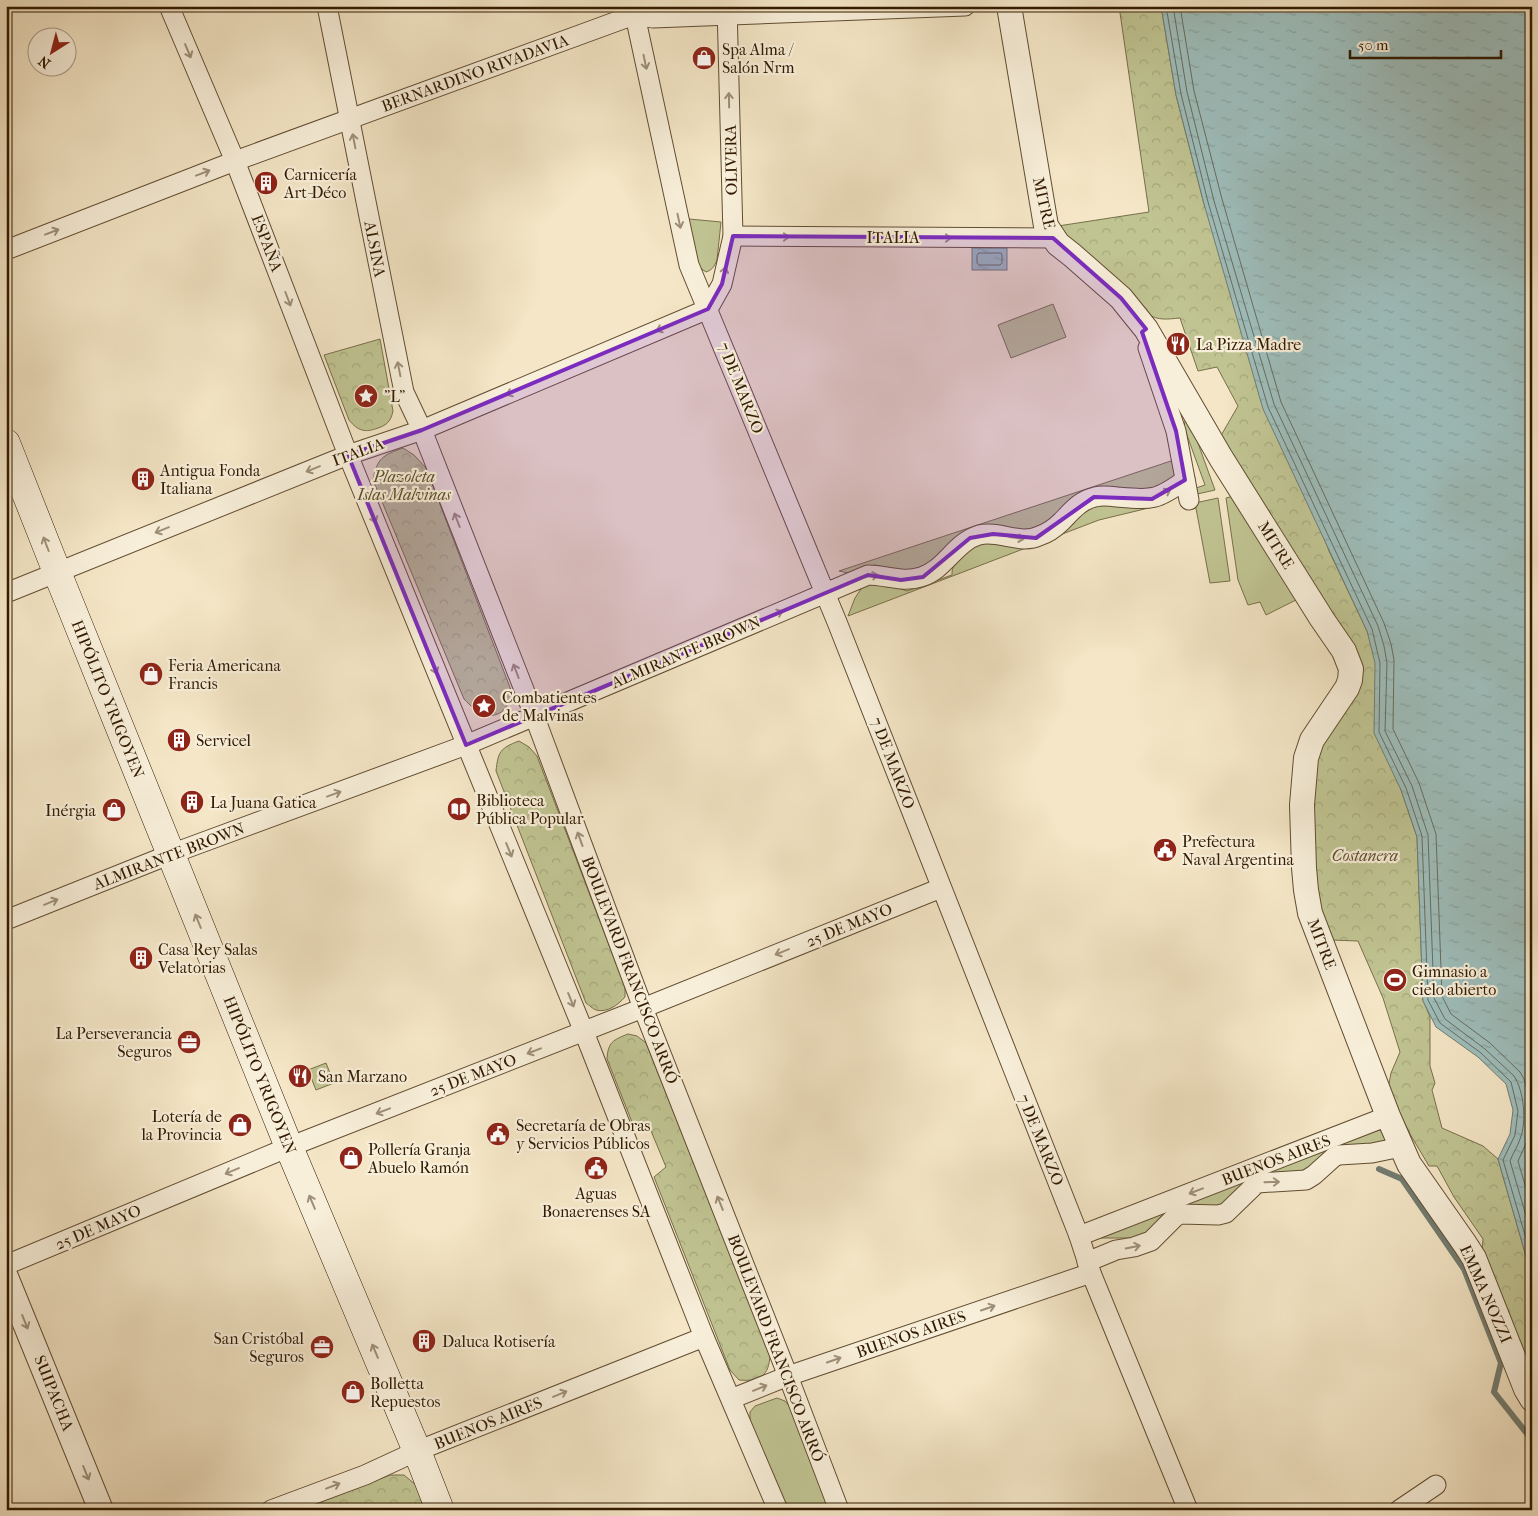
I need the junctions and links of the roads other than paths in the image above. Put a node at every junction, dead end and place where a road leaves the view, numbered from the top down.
1 (169, 6) edge
2 (327, 6) edge
3 (965, 6) edge
4 (1009, 6) edge
5 (634, 10) edge
6 (727, 11) edge
7 (350, 118) junction
8 (235, 160) junction
9 (733, 236) junction
10 (1053, 238) junction
11 (6, 250) edge
12 (708, 309) junction
13 (1146, 329) junction
14 (422, 430) junction
15 (6, 443) edge
16 (348, 455) junction
17 (1185, 480) junction
18 (1188, 500) dead end
19 (57, 572) junction
20 (6, 593) edge
21 (826, 594) junction
22 (534, 715) junction
23 (466, 745) junction
24 (171, 854) junction
25 (941, 888) junction
26 (6, 920) edge
27 (643, 1008) junction
28 (584, 1032) junction
29 (1388, 1116) junction
30 (289, 1147) junction
31 (1401, 1147) junction
32 (1079, 1236) junction
33 (6, 1265) edge
34 (1089, 1267) junction
35 (6, 1277) edge
36 (704, 1337) junction
37 (788, 1376) junction
38 (731, 1399) junction
39 (1532, 1399) edge
40 (418, 1451) junction
41 (1436, 1485) dead end
42 (101, 1510) edge
43 (271, 1510) edge
44 (440, 1510) edge
45 (778, 1510) edge
46 (839, 1510) edge
47 (1188, 1510) edge
48 (1399, 1510) edge

1 -> 8 street, ESPAÑA
2 - 7 street, ALSINA
3 - 6 street, BERNARDINO RIVADAVIA
4 - 10 street, MITRE
5 - 6 street, BERNARDINO RIVADAVIA
5 - 7 street, BERNARDINO RIVADAVIA
5 -> 12 street, 7 DE MARZO
9 -> 6 street, OLIVERA
7 - 8 street, BERNARDINO RIVADAVIA
14 -> 7 street, ALSINA
11 -> 8 street, BERNARDINO RIVADAVIA
8 -> 16 street, ESPAÑA
9 -> 10 street, ITALIA
12 -> 9 street, OLIVERA
10 - 13 street, MITRE
12 -> 14 street, ITALIA
12 - 21 street, 7 DE MARZO
13 - 17 street
13 - 29 street, MITRE
14 - 16 street, ITALIA
22 -> 14 street, BOULEVARD FRANCISCO ARRÓ
19 -> 15 main road, HIPÓLITO YRIGOYEN
16 -> 19 street, ITALIA
16 -> 23 street
17 - 18 street
21 -> 17 street, ALMIRANTE BROWN
19 - 20 street, ITALIA
19 - 24 main road, HIPÓLITO YRIGOYEN
22 -> 21 street, ALMIRANTE BROWN
21 - 25 street, 7 DE MARZO
22 - 23 street, ALMIRANTE BROWN
27 -> 22 street, BOULEVARD FRANCISCO ARRÓ
24 -> 23 street, ALMIRANTE BROWN
23 -> 28 street
26 -> 24 street, ALMIRANTE BROWN
30 -> 24 main road, HIPÓLITO YRIGOYEN
25 -> 27 street, 25 DE MAYO
25 - 32 street, 7 DE MARZO
27 - 28 street, 25 DE MAYO
37 -> 27 street, BOULEVARD FRANCISCO ARRÓ
28 -> 30 street, 25 DE MAYO
28 - 36 street
29 - 31 street, EMMA NOZZI
29 -> 32 street, BUENOS AIRES
30 -> 33 street, 25 DE MAYO
40 -> 30 main road, HIPÓLITO YRIGOYEN
34 -> 31 street, BUENOS AIRES
31 - 39 street, EMMA NOZZI
32 - 34 street, 7 DE MARZO
37 -> 34 street, BUENOS AIRES
34 - 47 street, 7 DE MARZO
35 -> 42 street, SUIPACHA
36 - 38 street
40 -> 36 street, BUENOS AIRES
38 -> 37 street, BUENOS AIRES
37 - 46 street, BOULEVARD FRANCISCO ARRÓ
38 - 45 street
43 -> 40 street, BUENOS AIRES
40 - 44 main road, HIPÓLITO YRIGOYEN
41 - 48 street

